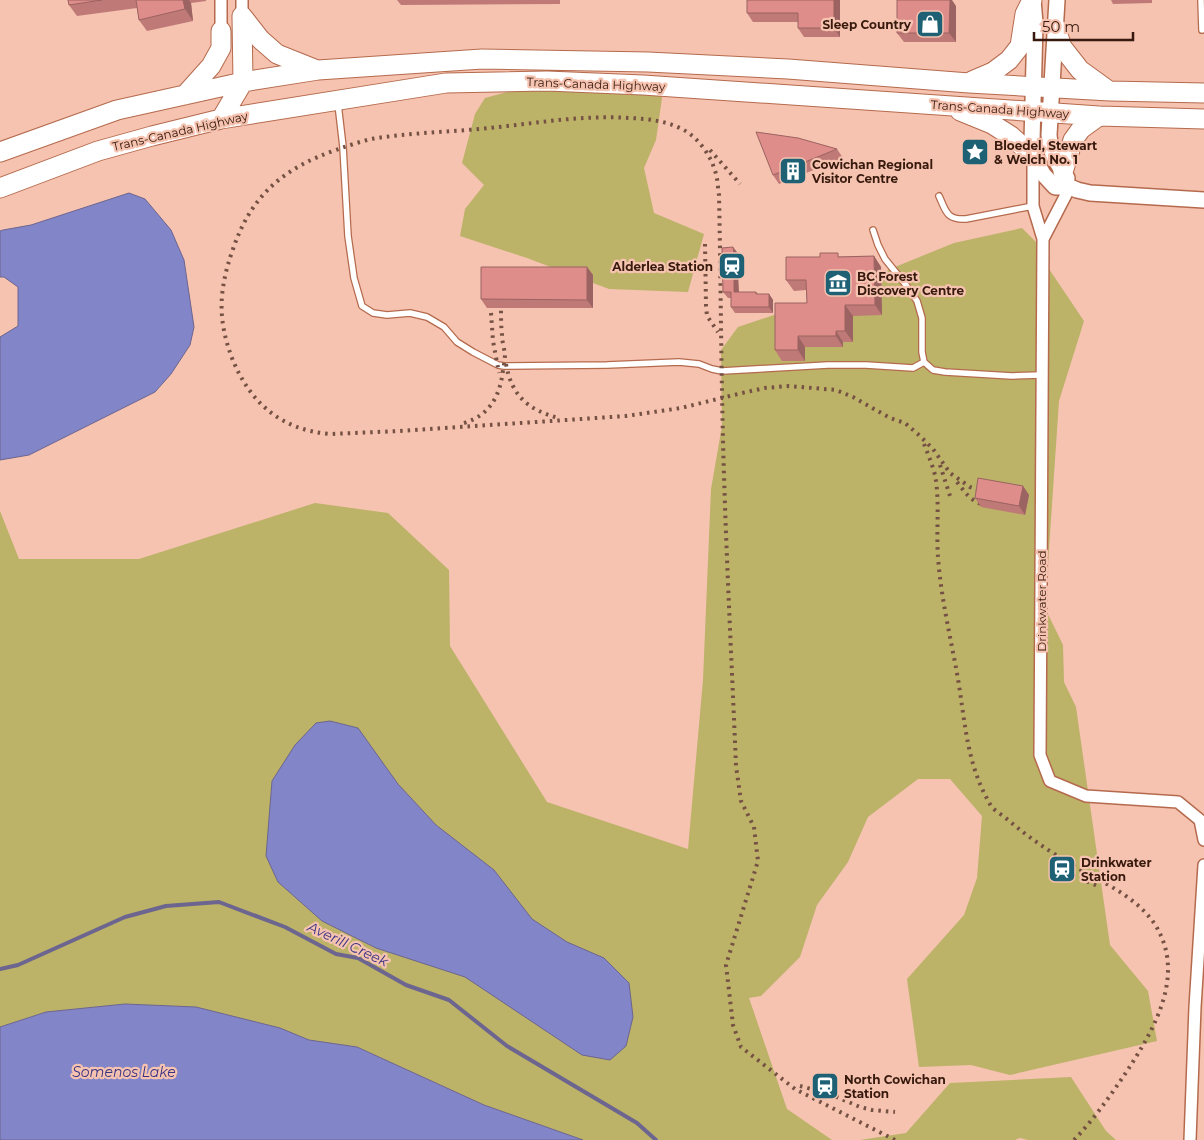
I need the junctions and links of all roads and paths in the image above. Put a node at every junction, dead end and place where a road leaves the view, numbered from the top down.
1 (221, 0) edge
2 (1033, 0) edge
3 (1057, 0) edge
4 (1201, 0) edge
5 (242, 8) edge
6 (1055, 26) junction
7 (1202, 30) dead end
8 (222, 31) joint
9 (318, 70) junction
10 (243, 82) junction
11 (969, 83) junction
12 (1043, 87) junction
13 (1110, 91) junction
14 (1204, 93) edge
15 (185, 95) junction
16 (337, 99) junction
17 (949, 106) junction
18 (1042, 111) junction
19 (1099, 116) junction
20 (221, 119) junction
21 (1204, 119) edge
22 (0, 152) edge
23 (1033, 156) junction
24 (1066, 179) junction
25 (0, 188) edge
26 (939, 196) dead end
27 (1204, 200) edge
28 (1033, 206) junction
29 (873, 230) dead end
30 (1043, 239) junction
31 (924, 362) junction
32 (1042, 375) junction
33 (1204, 840) edge
34 (1204, 865) edge
35 (1190, 1140) edge

1 - 8 street
2 - 11 highway
2 - 12 street
3 - 6 street
4 - 7 lane
5 - 9 highway
5 - 10 highway
6 - 12 street
6 - 13 highway
8 - 15 highway
9 - 10 highway, Trans-Canada Highway
9 - 11 highway, Trans-Canada Highway
10 - 15 highway, Trans-Canada Highway
10 - 20 highway
11 - 12 highway, Trans-Canada Highway
12 - 13 highway, Trans-Canada Highway
12 - 18 street
13 - 14 highway, Trans-Canada Highway
15 - 22 highway, Trans-Canada Highway
16 - 17 highway, Trans-Canada Highway
16 - 20 highway, Trans-Canada Highway
16 - 31 lane
17 - 18 highway, Trans-Canada Highway
17 - 23 highway
18 - 19 highway, Trans-Canada Highway
18 - 23 street
18 - 24 street
19 - 21 highway, Trans-Canada Highway
19 - 24 highway
20 - 25 highway, Trans-Canada Highway
23 - 24 street
23 - 28 street, Drinkwater Road
24 - 27 street
24 - 30 street, Drinkwater Road
26 - 28 lane
28 - 30 street, Drinkwater Road
29 - 31 lane
30 - 32 street, Drinkwater Road
31 - 32 lane
32 - 33 street, Drinkwater Road
34 - 35 street

